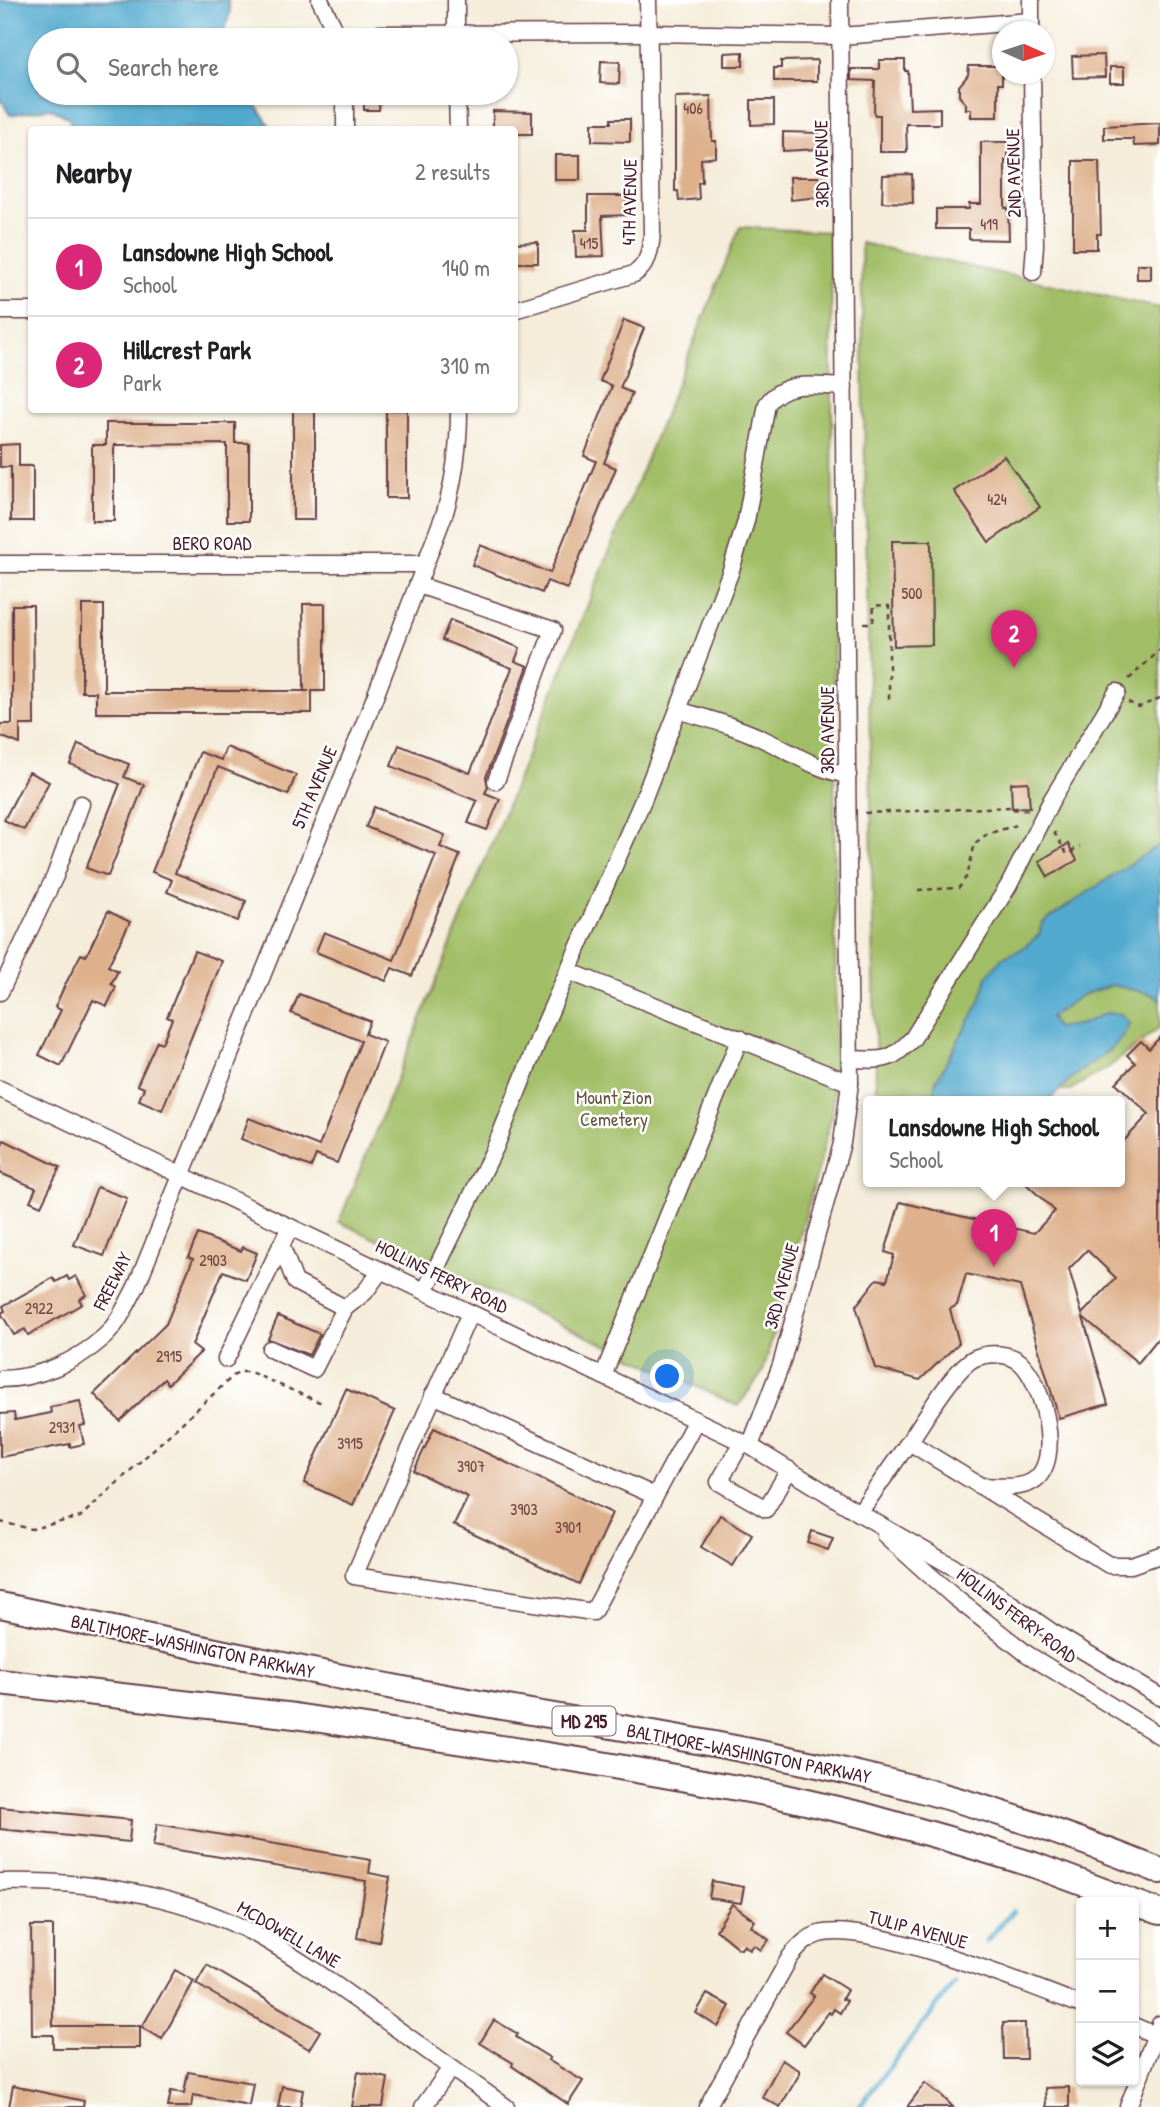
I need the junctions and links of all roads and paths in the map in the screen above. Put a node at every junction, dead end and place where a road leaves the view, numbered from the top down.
1 (320, 0) edge
2 (456, 0) edge
3 (648, 0) edge
4 (840, 0) edge
5 (1031, 0) edge
6 (1031, 21) edge
7 (334, 28) edge
8 (456, 28) edge
9 (992, 28) edge
10 (648, 33) junction
11 (518, 36) edge
12 (841, 36) junction
13 (1032, 84) edge
14 (345, 105) edge
15 (457, 105) edge
16 (345, 126) edge
17 (457, 126) edge
18 (1033, 272) dead end
19 (518, 309) edge
20 (0, 311) edge
21 (28, 311) edge
22 (844, 387) junction
23 (459, 413) edge
24 (0, 564) edge
25 (425, 564) junction
26 (418, 585) junction
27 (864, 623) dead end
28 (1160, 650) edge
29 (1116, 693) junction
30 (1160, 698) edge
31 (888, 704) dead end
32 (678, 710) junction
33 (848, 775) junction
34 (496, 781) dead end
35 (81, 804) dead end
36 (865, 813) dead end
37 (1036, 821) junction
38 (1080, 846) dead end
39 (918, 890) dead end
40 (568, 971) junction
41 (0, 992) edge
42 (740, 1038) junction
43 (850, 1059) junction
44 (850, 1083) junction
45 (0, 1089) edge
46 (183, 1175) junction
47 (290, 1227) junction
48 (281, 1245) junction
49 (381, 1270) junction
50 (425, 1291) junction
51 (345, 1308) junction
52 (470, 1313) junction
53 (270, 1349) dead end
54 (226, 1359) dead end
55 (603, 1376) junction
56 (0, 1379) edge
57 (433, 1395) junction
58 (324, 1404) dead end
59 (696, 1420) junction
60 (908, 1441) junction
61 (746, 1444) junction
62 (789, 1470) junction
63 (980, 1486) junction
64 (655, 1496) junction
65 (859, 1513) junction
66 (0, 1522) edge
67 (1160, 1555) edge
68 (0, 1605) edge
69 (0, 1682) edge
70 (1160, 1697) edge
71 (1160, 1736) edge
72 (1160, 1871) edge
73 (0, 1882) edge
74 (1160, 1912) edge
75 (1076, 2003) edge
76 (1139, 2027) edge
77 (1158, 2031) edge
78 (452, 2068) junction
79 (423, 2107) edge
80 (506, 2107) edge
81 (707, 2107) edge
82 (1128, 2107) edge

1 - 7 street
2 - 8 street
3 - 10 street, 4TH AVENUE
4 - 12 street, 3RD AVENUE
5 - 6 street
9 - 12 street
10 - 11 street
10 - 12 street
10 - 19 street, 4TH AVENUE
12 - 22 street, 3RD AVENUE
13 - 18 street, 2ND AVENUE
14 - 16 street
15 - 17 street
20 - 21 street
22 - 32 street
22 - 33 street, 3RD AVENUE
23 - 25 street, 5TH AVENUE
24 - 25 street, BERO ROAD
25 - 26 street, 5TH AVENUE
26 - 34 street
26 - 46 street, 5TH AVENUE
27 - 31 path
28 - 29 path
29 - 30 path
29 - 37 street
32 - 33 street
32 - 40 street
33 - 43 street, 3RD AVENUE
35 - 41 street
36 - 37 path
37 - 38 path
37 - 39 path
37 - 43 street
40 - 42 street
40 - 50 street
42 - 44 street
42 - 55 street
43 - 44 street, 3RD AVENUE
44 - 61 street, 3RD AVENUE
45 - 46 street, HOLLINS FERRY ROAD
46 - 47 street, HOLLINS FERRY ROAD
46 - 56 street, FREEWAY
47 - 48 street
47 - 49 street, HOLLINS FERRY ROAD
48 - 51 street
48 - 54 street
49 - 50 street, HOLLINS FERRY ROAD
49 - 51 street
50 - 52 street, HOLLINS FERRY ROAD
51 - 53 street
52 - 55 street, HOLLINS FERRY ROAD
52 - 57 street
55 - 59 street, HOLLINS FERRY ROAD
57 - 64 street
57 - 64 street
58 - 66 path
59 - 61 street, HOLLINS FERRY ROAD
59 - 64 street
60 - 63 street
60 - 63 street
60 - 65 street
61 - 62 street, HOLLINS FERRY ROAD
61 - 62 street, 3RD AVENUE
62 - 65 street, HOLLINS FERRY ROAD
63 - 67 street
65 - 70 street, HOLLINS FERRY ROAD
65 - 71 street, HOLLINS FERRY ROAD
68 - 72 highway, BALTIMORE-WASHINGTON PARKWAY / MD 295
69 - 74 highway, BALTIMORE-WASHINGTON PARKWAY / MD 295
73 - 78 street, MCDOWELL LANE
75 - 81 street, TULIP AVENUE
76 - 77 street
77 - 82 street
78 - 79 street
78 - 80 street, MCDOWELL LANE

